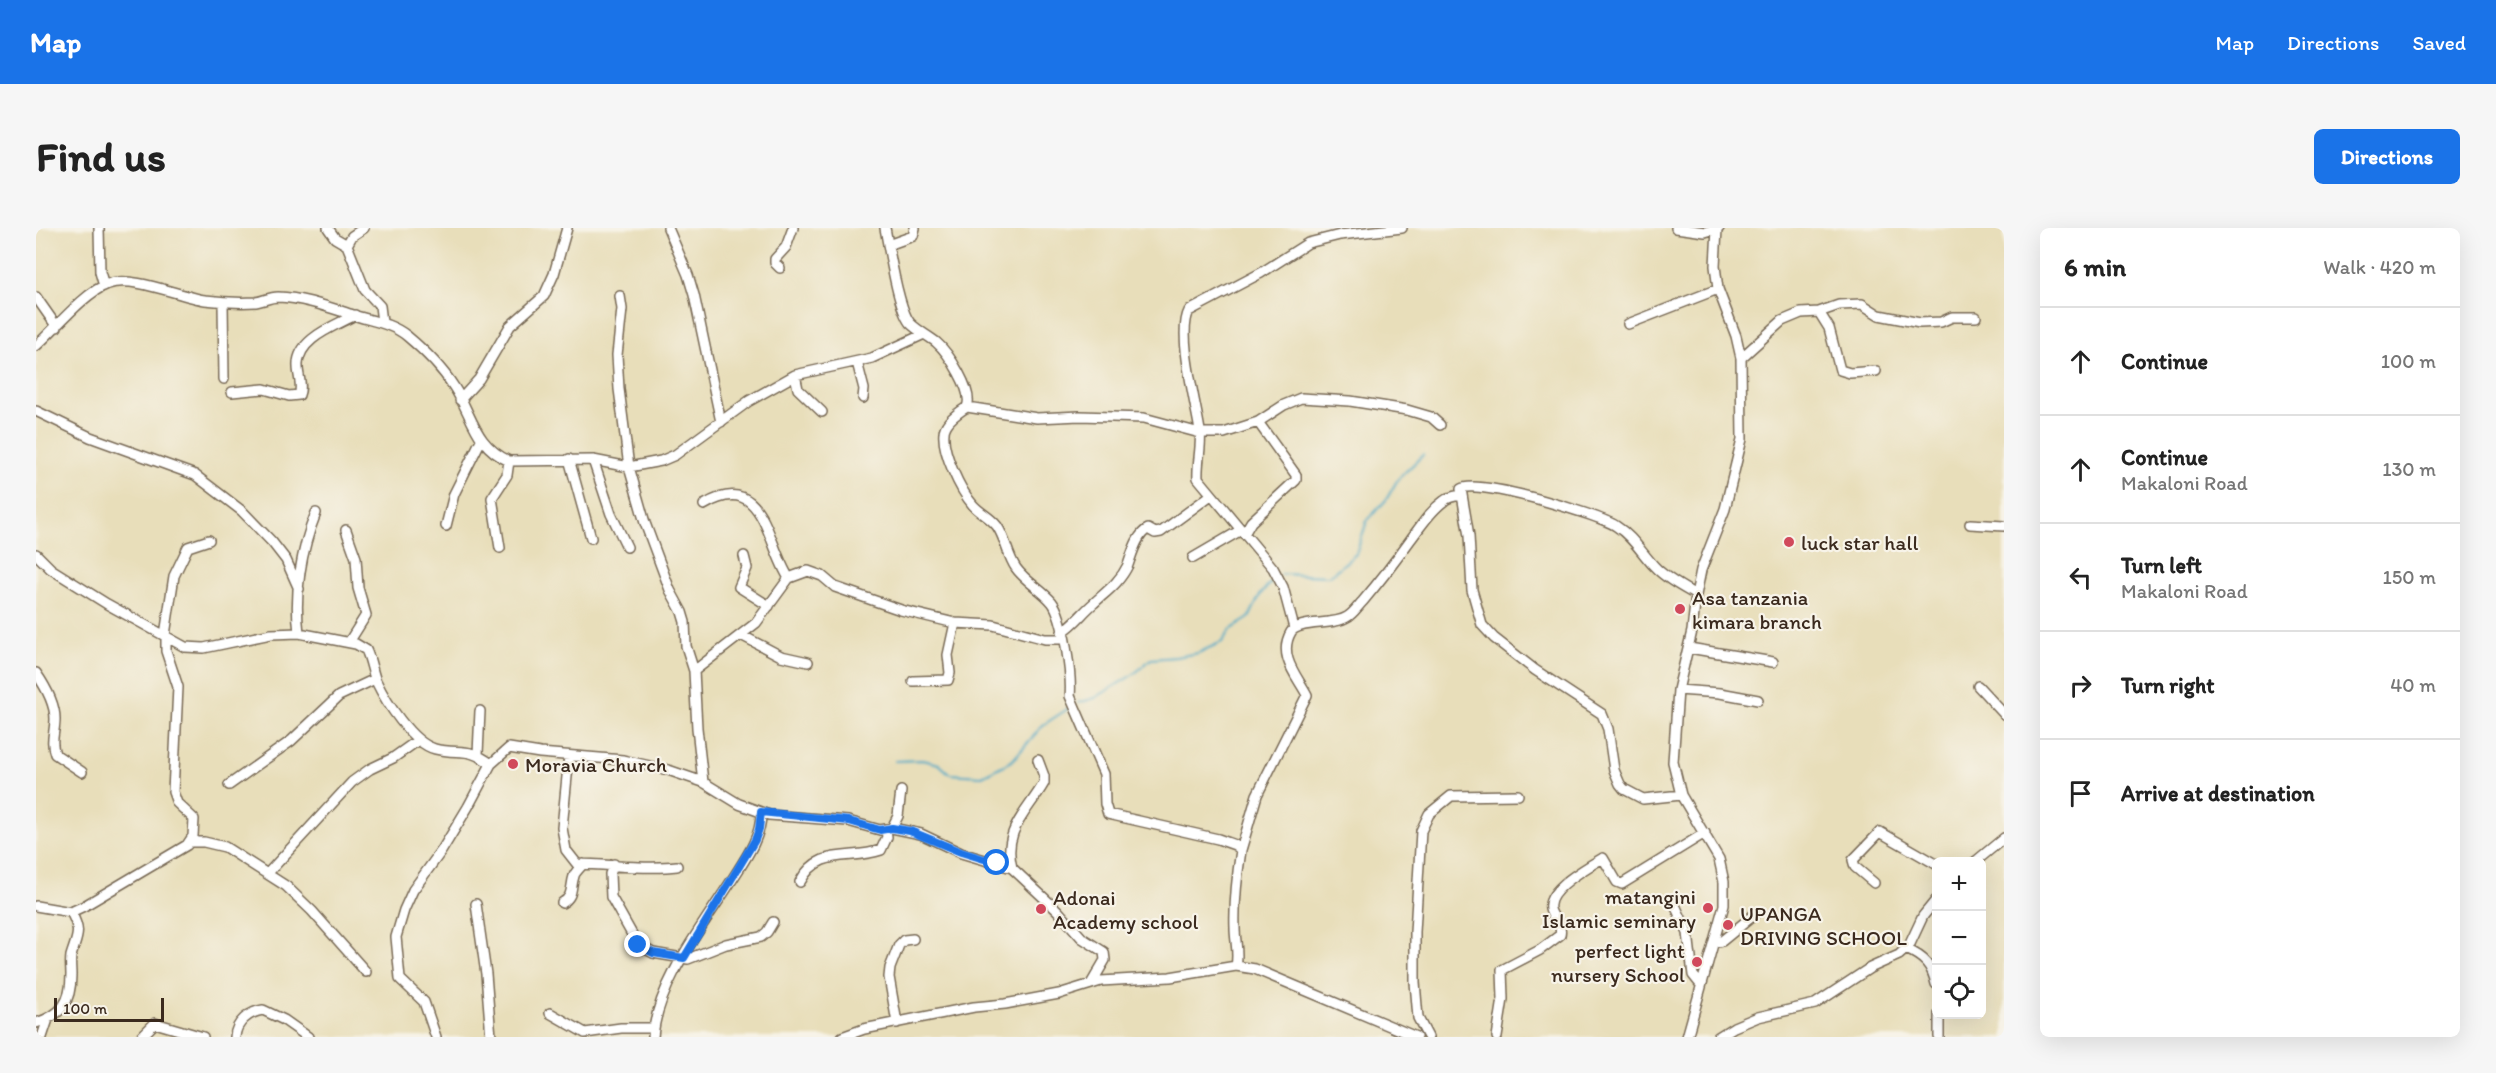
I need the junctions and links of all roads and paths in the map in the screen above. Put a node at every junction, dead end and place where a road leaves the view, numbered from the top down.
1 (99, 228) edge
2 (328, 228) edge
3 (364, 228) edge
4 (567, 228) edge
5 (668, 228) edge
6 (793, 228) edge
7 (885, 228) edge
8 (915, 228) edge
9 (1402, 228) edge
10 (1676, 228) edge
11 (1718, 229) edge
12 (347, 245) junction
13 (888, 245) junction
14 (780, 268) dead end
15 (104, 286) junction
16 (1718, 289) junction
17 (620, 296) dead end
18 (36, 297) edge
19 (223, 302) junction
20 (1819, 312) junction
21 (355, 315) junction
22 (1976, 317) dead end
23 (382, 322) junction
24 (1629, 324) dead end
25 (57, 327) junction
26 (922, 335) junction
27 (36, 346) edge
28 (1741, 358) junction
29 (857, 362) junction
30 (1876, 371) dead end
31 (795, 375) junction
32 (224, 379) dead end
33 (232, 392) dead end
34 (863, 398) dead end
35 (460, 400) junction
36 (968, 406) junction
37 (36, 411) edge
38 (822, 412) dead end
39 (721, 422) junction
40 (1258, 422) junction
41 (1440, 425) dead end
42 (1200, 433) junction
43 (481, 440) junction
44 (570, 459) junction
45 (594, 460) junction
46 (509, 461) junction
47 (629, 467) junction
48 (1211, 495) junction
49 (1461, 495) junction
50 (704, 505) dead end
51 (316, 513) dead end
52 (1970, 524) dead end
53 (446, 526) dead end
54 (2004, 526) edge
55 (346, 530) dead end
56 (1242, 532) junction
57 (591, 538) dead end
58 (209, 540) dead end
59 (500, 548) dead end
60 (627, 548) dead end
61 (36, 554) edge
62 (744, 556) dead end
63 (1193, 558) dead end
64 (789, 578) junction
65 (299, 589) junction
66 (1696, 595) junction
67 (769, 606) junction
68 (956, 622) junction
69 (1294, 628) junction
70 (299, 633) junction
71 (741, 634) junction
72 (1063, 635) junction
73 (165, 636) junction
74 (349, 642) junction
75 (1689, 648) junction
76 (1773, 662) dead end
77 (808, 663) dead end
78 (694, 671) junction
79 (37, 678) edge
80 (375, 679) junction
81 (913, 681) dead end
82 (1978, 686) dead end
83 (1678, 690) junction
84 (1758, 700) dead end
85 (480, 711) dead end
86 (2004, 714) edge
87 (417, 741) junction
88 (478, 754) junction
89 (568, 756) junction
90 (1038, 760) dead end
91 (491, 764) junction
92 (82, 772) dead end
93 (703, 782) junction
94 (229, 785) dead end
95 (902, 791) dead end
96 (1518, 795) dead end
97 (1681, 795) junction
98 (761, 812) junction
99 (892, 828) junction
100 (1705, 833) junction
101 (2004, 838) edge
102 (190, 842) junction
103 (1240, 850) junction
104 (1980, 857) edge
105 (1932, 862) edge
106 (583, 864) junction
107 (614, 864) junction
108 (677, 866) dead end
109 (1012, 868) junction
110 (268, 873) junction
111 (800, 882) dead end
112 (1874, 884) dead end
113 (1673, 901) dead end
114 (562, 903) dead end
115 (476, 904) dead end
116 (1932, 905) edge
117 (36, 906) edge
118 (71, 912) junction
119 (1755, 914) dead end
120 (773, 922) dead end
121 (913, 939) dead end
122 (1714, 943) junction
123 (1906, 949) junction
124 (684, 958) junction
125 (1236, 966) junction
126 (1932, 968) edge
127 (366, 972) dead end
128 (1091, 984) junction
129 (1701, 985) junction
130 (550, 1013) dead end
131 (48, 1019) junction
132 (1939, 1019) edge
133 (36, 1023) edge
134 (897, 1023) junction
135 (653, 1032) edge
136 (435, 1036) edge
137 (42, 1037) edge
138 (141, 1037) edge
139 (203, 1037) edge
140 (235, 1037) edge
141 (308, 1037) edge
142 (491, 1037) edge
143 (842, 1037) edge
144 (1416, 1037) edge
145 (1428, 1037) edge
146 (1497, 1037) edge
147 (1687, 1037) edge
148 (1718, 1037) edge
149 (1939, 1037) edge

1 - 15 street
2 - 12 street
3 - 12 street
4 - 35 street
5 - 39 street
6 - 14 street
7 - 13 street
8 - 13 street
9 - 42 street
10 - 11 street
11 - 16 street
12 - 23 street
13 - 26 street
15 - 19 street
15 - 25 street
16 - 24 street
16 - 28 street
17 - 47 street
18 - 25 street
19 - 21 street
19 - 32 street
20 - 22 street
20 - 28 street
20 - 30 street
21 - 23 street
21 - 33 street
23 - 35 street
25 - 27 street
26 - 29 street
26 - 36 street
28 - 66 street
29 - 31 street
29 - 34 street
31 - 38 street
31 - 39 street
35 - 43 street
36 - 42 street
36 - 72 street
37 - 65 street
39 - 47 street
40 - 41 street
40 - 42 street
40 - 56 street
42 - 48 street
43 - 46 street
43 - 53 street
44 - 45 street
44 - 46 street
44 - 57 street
45 - 47 street
45 - 60 street
46 - 59 street
47 - 78 street
48 - 56 street
48 - 72 street
49 - 66 street
49 - 69 street
49 - 97 street
50 - 64 street
51 - 65 street
52 - 54 street
55 - 74 street
56 - 63 street
56 - 69 street
58 - 73 street
61 - 73 street
62 - 67 street
64 - 67 street
64 - 68 street
65 - 70 street
66 - 75 street
67 - 71 street
68 - 72 street
68 - 81 street
69 - 103 street
70 - 73 street
70 - 74 street
71 - 77 street
71 - 78 street
72 - 103 street
73 - 102 street
74 - 80 street
75 - 76 street
75 - 83 street
78 - 93 street
79 - 92 street
80 - 87 street
80 - 94 street
82 - 86 street
83 - 84 street
83 - 97 street
85 - 88 street
87 - 88 street
87 - 110 street
88 - 91 street
89 - 91 street
89 - 93 street
89 - 106 street
90 - 109 street
91 - 136 street
93 - 98 street
95 - 99 street
96 - 145 street
97 - 100 street
98 - 99 street
98 - 124 street
99 - 109 street
99 - 111 street
100 - 122 street
100 - 146 street
101 - 104 street
102 - 110 street
102 - 118 street
103 - 125 street
105 - 112 street
106 - 107 street
106 - 114 street
107 - 108 street
107 - 124 street
109 - 128 street
110 - 127 street
113 - 129 street
115 - 142 street
116 - 123 street
117 - 118 street
118 - 131 street
119 - 122 street
120 - 124 street
121 - 134 street
122 - 129 street
123 - 126 street
123 - 148 street
124 - 135 street
125 - 128 street
125 - 144 street
128 - 134 street
129 - 147 street
130 - 135 street
131 - 133 street
131 - 137 street
132 - 149 street
134 - 143 street
138 - 139 street
140 - 141 street

